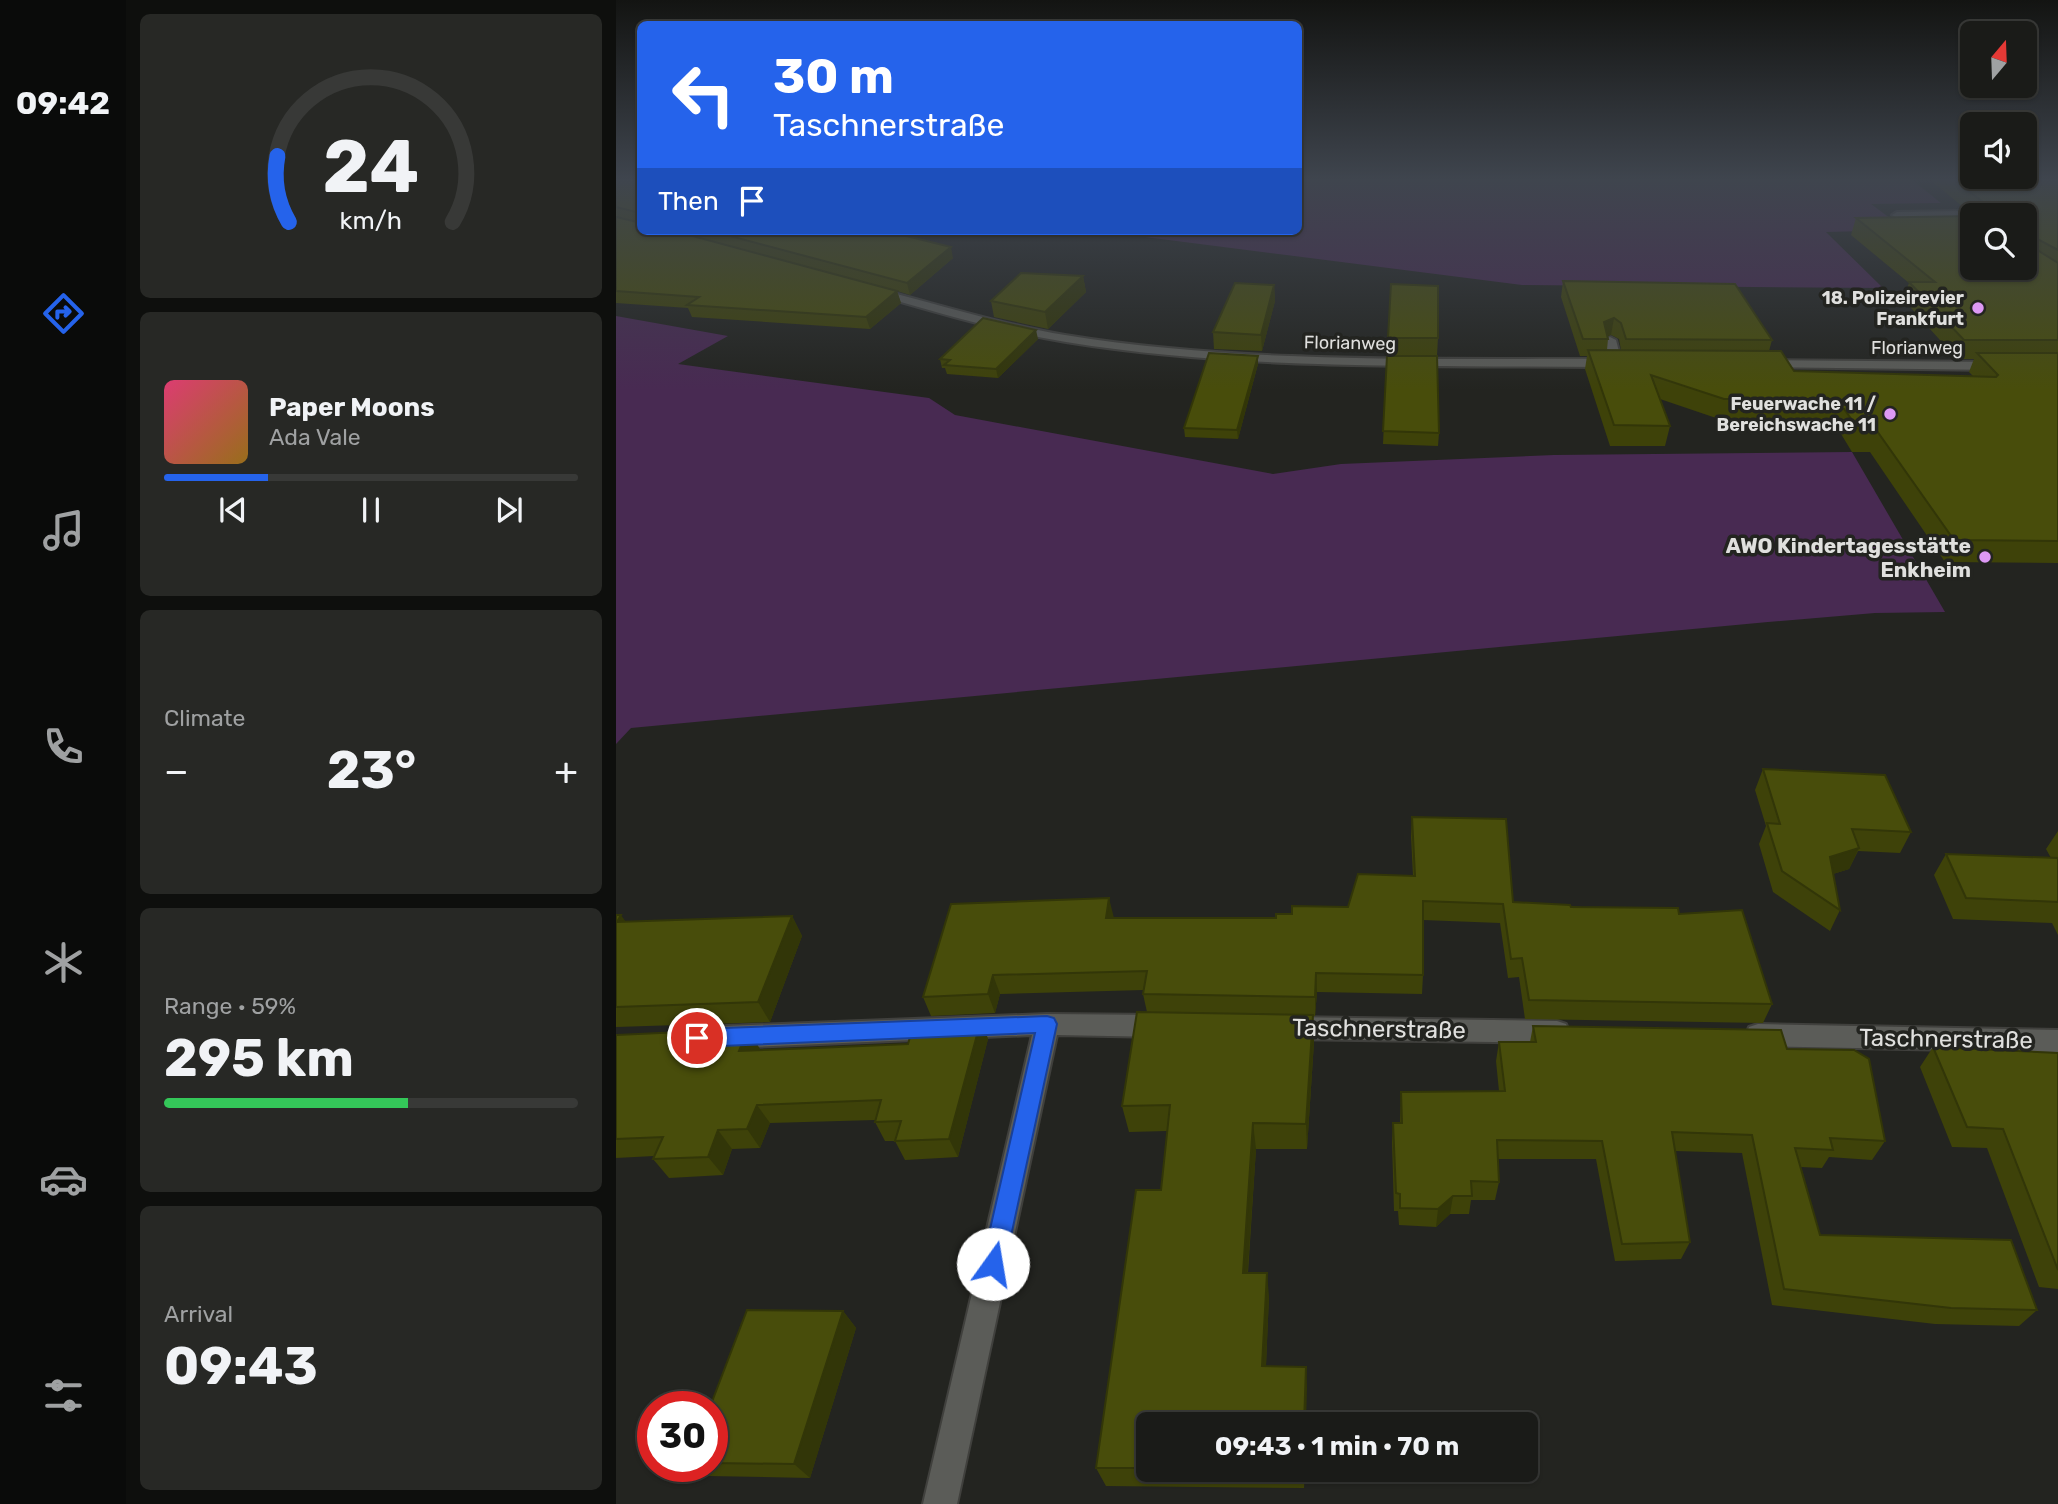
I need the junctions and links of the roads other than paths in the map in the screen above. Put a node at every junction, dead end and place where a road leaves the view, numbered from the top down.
1 (857, 286) edge
2 (1610, 340) edge
3 (1751, 364) edge
4 (2016, 366) edge
5 (1047, 1024) junction
6 (1187, 1027) edge
7 (1270, 1028) edge
8 (1577, 1032) edge
9 (1730, 1035) edge
10 (699, 1038) edge
11 (2058, 1041) edge
12 (940, 1504) edge

1 - 2 street, Florianweg
3 - 4 street, Florianweg
5 - 6 street
5 - 10 street
5 - 12 street
7 - 8 street, Taschnerstraße
9 - 11 street, Taschnerstraße

